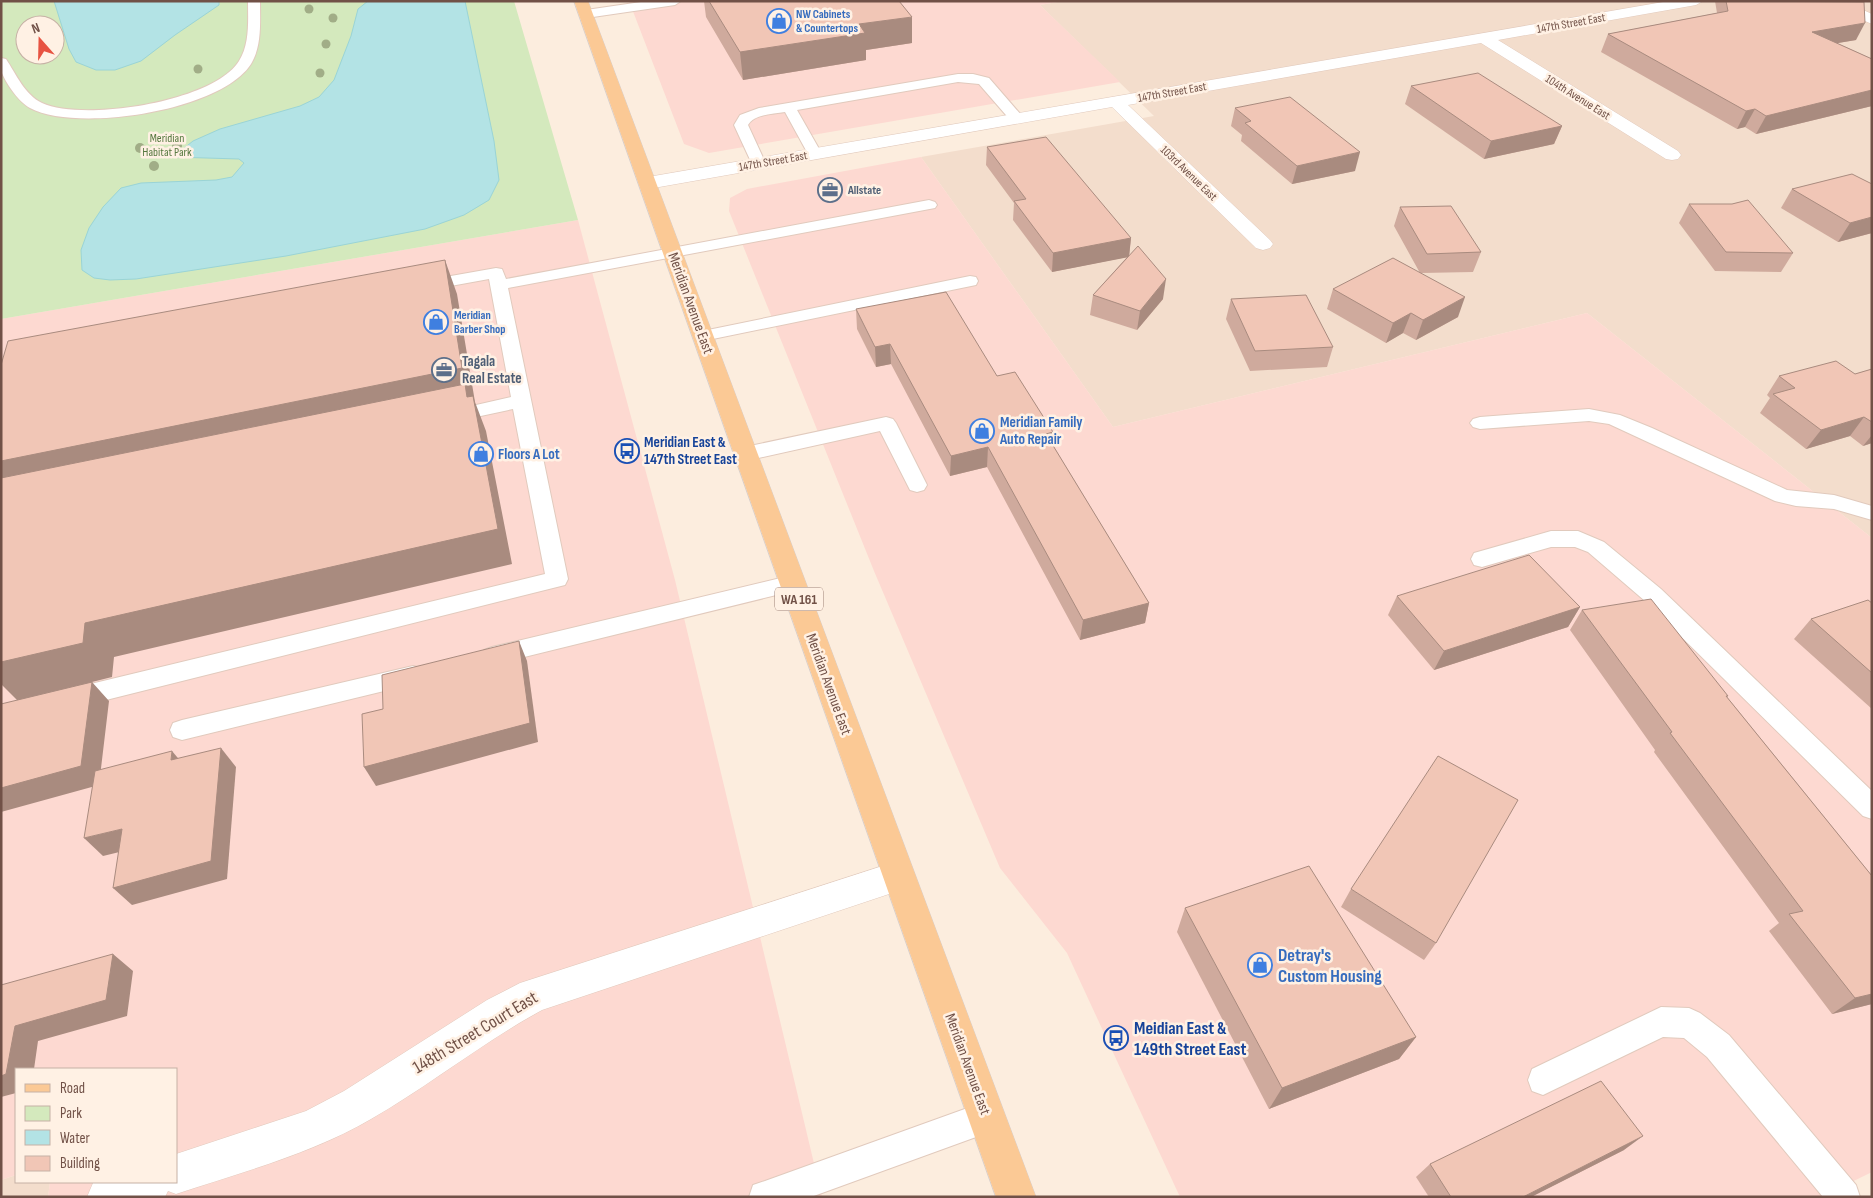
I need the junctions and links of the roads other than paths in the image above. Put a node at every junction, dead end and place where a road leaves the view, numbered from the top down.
1 (254, 1) edge
2 (675, 1) edge
3 (1696, 1) edge
4 (1830, 1) edge
5 (584, 7) edge
6 (1872, 20) edge
7 (1484, 38) junction
8 (1, 62) edge
9 (1116, 102) junction
10 (789, 107) junction
11 (1017, 119) junction
12 (815, 154) junction
13 (1672, 155) dead end
14 (760, 164) junction
15 (648, 183) junction
16 (929, 205) dead end
17 (1263, 244) dead end
18 (673, 252) junction
19 (970, 281) dead end
20 (499, 285) junction
21 (408, 289) edge
22 (703, 336) junction
23 (522, 401) junction
24 (425, 422) edge
25 (1480, 423) dead end
26 (746, 454) junction
27 (917, 485) dead end
28 (1872, 513) edge
29 (1482, 559) dead end
30 (793, 583) junction
31 (471, 661) edge
32 (432, 670) edge
33 (49, 704) edge
34 (182, 730) dead end
35 (1872, 808) edge
36 (898, 876) junction
37 (1543, 1080) dead end
38 (987, 1117) junction
39 (178, 1173) edge
40 (149, 1183) edge
41 (107, 1197) edge
42 (765, 1197) edge
43 (1016, 1197) edge
44 (1844, 1197) edge

1 - 8 lane
2 - 5 lane
3 - 7 street, 147th Street East
4 - 6 street
5 - 15 main road, Meridian Avenue East / WA 161
7 - 9 street, 147th Street East
7 - 13 street, 104th Avenue East
9 - 11 street, 147th Street East
9 - 17 street, 103rd Avenue East
10 - 11 lane
10 - 12 lane
10 - 14 lane
11 - 12 street, 147th Street East
12 - 14 street, 147th Street East
14 - 15 street, 147th Street East
15 - 18 main road, Meridian Avenue East / WA 161
16 - 18 lane
18 - 20 lane
18 - 22 main road, Meridian Avenue East / WA 161
19 - 22 lane
20 - 21 lane
20 - 23 lane
22 - 26 main road, Meridian Avenue East / WA 161
23 - 24 lane
23 - 33 lane
25 - 28 lane
26 - 27 lane
26 - 30 main road, Meridian Avenue East / WA 161
29 - 35 lane
30 - 31 lane
30 - 36 main road, Meridian Avenue East / WA 161
32 - 34 lane
36 - 38 main road, Meridian Avenue East / WA 161
36 - 39 street, 148th Street Court East
37 - 44 lane
38 - 42 lane
38 - 43 main road, Meridian Avenue East / WA 161
40 - 41 street

